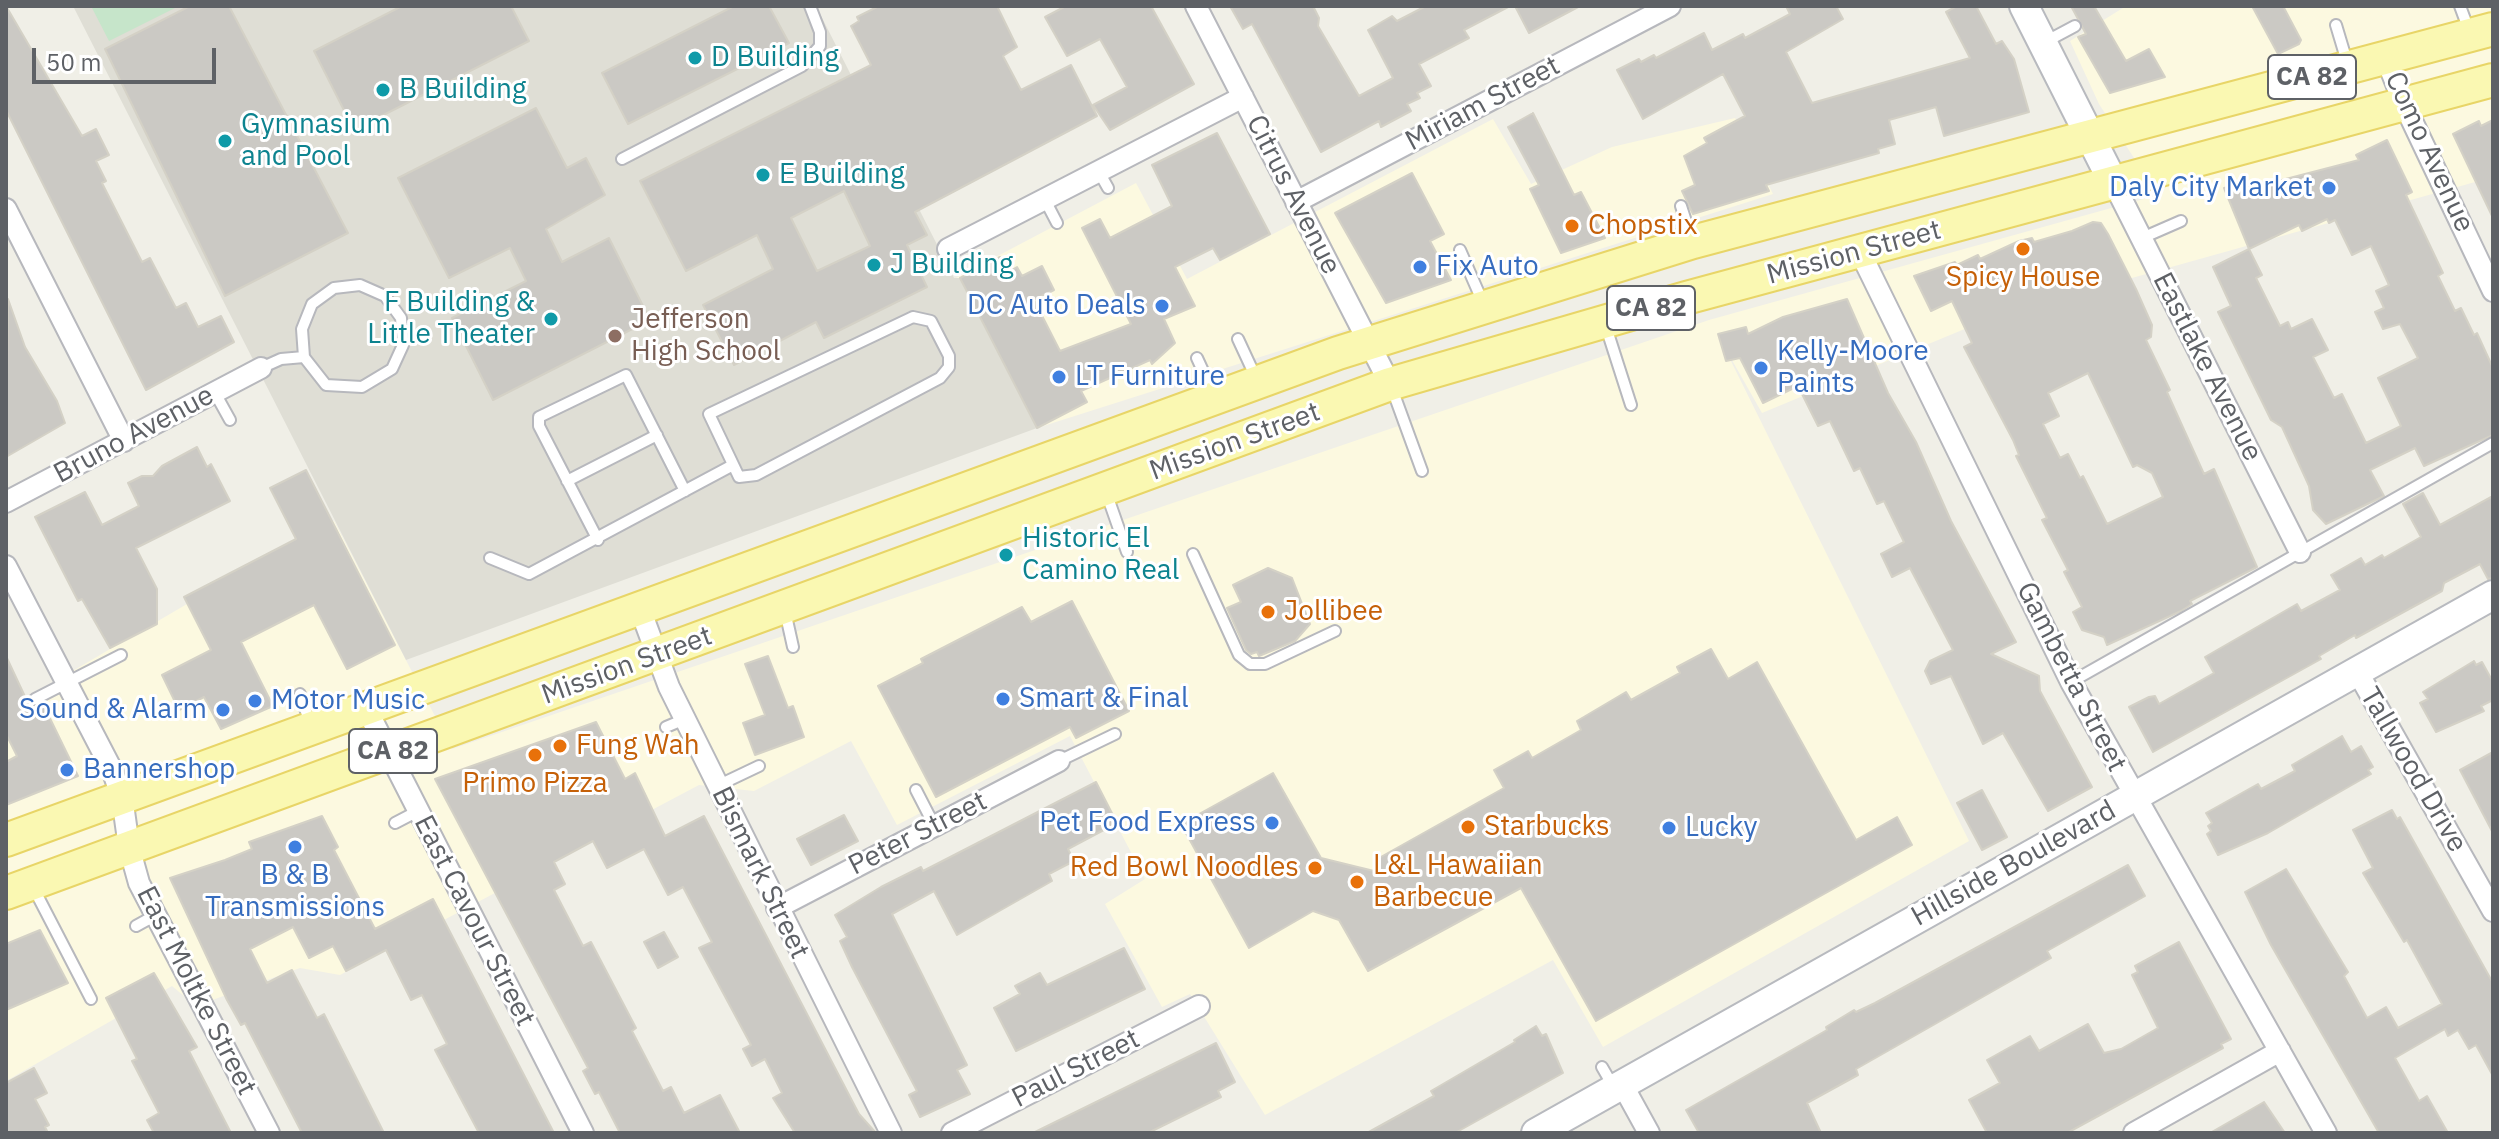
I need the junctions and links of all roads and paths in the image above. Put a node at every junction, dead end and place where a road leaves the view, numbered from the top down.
1 (810, 6) edge
2 (1196, 6) edge
3 (1670, 6) edge
4 (2024, 6) edge
5 (2475, 23) edge
6 (2336, 25) dead end
7 (2075, 26) dead end
8 (2043, 43) junction
9 (2386, 58) junction
10 (2348, 67) junction
11 (2493, 80) edge
12 (1243, 97) junction
13 (2404, 104) junction
14 (2091, 137) junction
15 (622, 159) dead end
16 (2113, 182) junction
17 (1045, 200) junction
18 (1296, 202) junction
19 (1681, 206) dead end
20 (6, 209) edge
21 (2181, 221) dead end
22 (1057, 223) dead end
23 (2142, 238) junction
24 (1693, 242) junction
25 (948, 249) dead end
26 (1460, 250) dead end
27 (1860, 252) junction
28 (2493, 291) edge
29 (1485, 306) junction
30 (1603, 321) junction
31 (1238, 339) dead end
32 (1370, 344) junction
33 (304, 357) junction
34 (1197, 358) dead end
35 (261, 368) joint
36 (1257, 382) junction
37 (1390, 384) junction
38 (215, 393) junction
39 (1215, 397) junction
40 (1631, 405) dead end
41 (230, 420) dead end
42 (657, 435) junction
43 (124, 441) junction
44 (2493, 443) edge
45 (733, 465) junction
46 (1422, 471) dead end
47 (567, 481) junction
48 (1105, 490) junction
49 (685, 491) junction
50 (6, 502) edge
51 (598, 540) junction
52 (1127, 552) dead end
53 (2300, 552) junction
54 (1193, 554) dead end
55 (490, 558) dead end
56 (6, 566) edge
57 (2493, 595) edge
58 (640, 609) junction
59 (784, 609) junction
60 (1335, 631) dead end
61 (793, 647) dead end
62 (121, 655) dead end
63 (657, 655) junction
64 (2357, 671) junction
65 (66, 682) junction
66 (2071, 682) junction
67 (300, 694) dead end
68 (35, 699) dead end
69 (366, 708) junction
70 (311, 729) junction
71 (1115, 734) dead end
72 (388, 752) junction
73 (1059, 761) joint
74 (759, 766) dead end
75 (717, 786) junction
76 (916, 790) dead end
77 (122, 797) junction
78 (2133, 797) junction
79 (418, 811) junction
80 (395, 823) dead end
81 (934, 825) junction
82 (6, 840) edge
83 (129, 847) junction
84 (19, 888) edge
85 (777, 908) junction
86 (2493, 911) edge
87 (156, 915) junction
88 (136, 926) dead end
89 (91, 999) dead end
90 (1199, 1006) dead end
91 (2280, 1051) junction
92 (1613, 1080) junction
93 (269, 1133) edge
94 (583, 1133) edge
95 (891, 1133) edge
96 (952, 1133) edge
97 (1536, 1133) edge
98 (1649, 1133) edge
99 (2134, 1133) edge
100 (2326, 1133) edge

1 - 15 lane
2 - 12 street, Citrus Avenue
3 - 18 street, Miriam Street
4 - 8 main road
5 - 9 main road, Mission Street / CA 82
6 - 10 lane
7 - 8 lane
8 - 14 main road
9 - 10 main road, Mission Street / CA 82
9 - 13 street, Como Avenue
10 - 14 main road, Mission Street / CA 82
11 - 13 main road, Mission Street / CA 82
12 - 17 street
12 - 18 street, Citrus Avenue
13 - 16 main road, Mission Street / CA 82
13 - 28 street, Como Avenue
14 - 16 main road
14 - 24 main road, Mission Street / CA 82
16 - 23 street, Eastlake Avenue
16 - 27 main road, Mission Street / CA 82
17 - 22 lane
17 - 25 street
18 - 32 street, Citrus Avenue
19 - 24 lane
20 - 43 street
21 - 23 lane
23 - 53 street, Eastlake Avenue
24 - 29 main road, Mission Street / CA 82
26 - 29 lane
27 - 30 main road, Mission Street / CA 82
27 - 66 street, Gambetta Street
29 - 32 main road, Mission Street / CA 82
30 - 37 main road, Mission Street / CA 82
30 - 40 lane
31 - 36 lane
32 - 36 main road, Mission Street / CA 82
32 - 37 street, Citrus Avenue
33 - 33 lane
33 - 35 lane
34 - 39 lane
35 - 38 street, Bruno Avenue
36 - 39 main road, Mission Street / CA 82
37 - 46 lane
37 - 48 main road, Mission Street / CA 82
38 - 41 lane
38 - 43 street, Bruno Avenue
39 - 58 main road, Mission Street / CA 82
42 - 47 lane
42 - 47 lane
42 - 49 lane
43 - 50 street, Bruno Avenue
44 - 53 lane
45 - 45 lane
45 - 49 lane
47 - 51 lane
48 - 52 lane
48 - 59 main road, Mission Street / CA 82
49 - 51 lane
51 - 55 lane
53 - 66 lane
54 - 60 lane
56 - 65 street, East Moltke Street
57 - 64 main road, Hillside Boulevard
58 - 63 street, Bismark Street
58 - 69 main road, Mission Street / CA 82
59 - 61 lane
59 - 63 main road, Mission Street / CA 82
62 - 65 lane
63 - 72 main road, Mission Street / CA 82
63 - 75 street, Bismark Street
64 - 78 main road, Hillside Boulevard
64 - 86 street, Tallwood Drive
65 - 68 lane
65 - 77 street, East Moltke Street
66 - 78 street, Gambetta Street
67 - 70 lane
69 - 70 main road, Mission Street / CA 82
69 - 72 street, East Cavour Street
70 - 77 main road, Mission Street / CA 82
71 - 73 lane
72 - 79 street, East Cavour Street
72 - 83 main road, Mission Street / CA 82
73 - 81 street, Peter Street
74 - 75 lane
75 - 85 street, Bismark Street
76 - 81 lane
77 - 82 main road, Mission Street / CA 82
77 - 83 street, East Moltke Street
78 - 91 street, Gambetta Street
78 - 92 main road, Hillside Boulevard
79 - 80 lane
79 - 94 street, East Cavour Street
81 - 85 street, Peter Street
83 - 84 main road, Mission Street / CA 82
83 - 87 street, East Moltke Street
84 - 89 lane
85 - 95 street, Bismark Street
87 - 88 lane
87 - 93 street, East Moltke Street
90 - 96 street, Paul Street
91 - 99 street
91 - 100 street, Gambetta Street
92 - 97 main road, Hillside Boulevard
92 - 98 street

